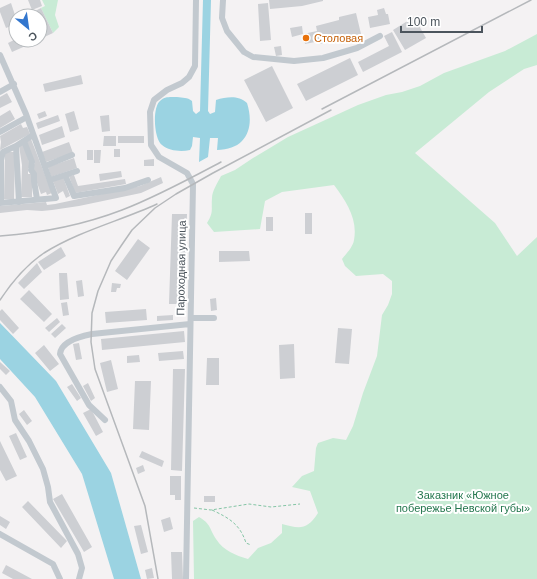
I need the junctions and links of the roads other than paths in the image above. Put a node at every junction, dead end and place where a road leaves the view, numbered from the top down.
1 (196, 0) edge
2 (223, 0) edge
3 (380, 36) dead end
4 (0, 55) edge
5 (14, 84) junction
6 (0, 91) edge
7 (26, 116) junction
8 (0, 132) edge
9 (33, 135) junction
10 (24, 141) junction
11 (16, 146) junction
12 (72, 155) dead end
13 (45, 166) junction
14 (77, 171) dead end
15 (65, 175) junction
16 (50, 180) junction
17 (148, 180) dead end
18 (37, 199) junction
19 (19, 202) junction
20 (0, 203) edge
21 (214, 318) dead end
22 (191, 321) junction
23 (0, 387) edge
24 (105, 420) dead end
25 (0, 534) edge
26 (60, 579) edge
27 (79, 579) edge
28 (186, 579) edge

1 - 22 street, Пароходная улица
2 - 3 street
4 - 5 street
5 - 6 street
5 - 7 street
7 - 8 street
7 - 9 street
9 - 10 street
9 - 13 street
10 - 11 street
10 - 18 street
11 - 19 street
11 - 20 street
12 - 13 street
13 - 16 street
14 - 15 street
15 - 16 street
15 - 17 street
16 - 18 street
18 - 19 street
19 - 20 street
21 - 22 street
22 - 24 street
22 - 28 street, Пароходная улица
23 - 27 street
25 - 26 street

